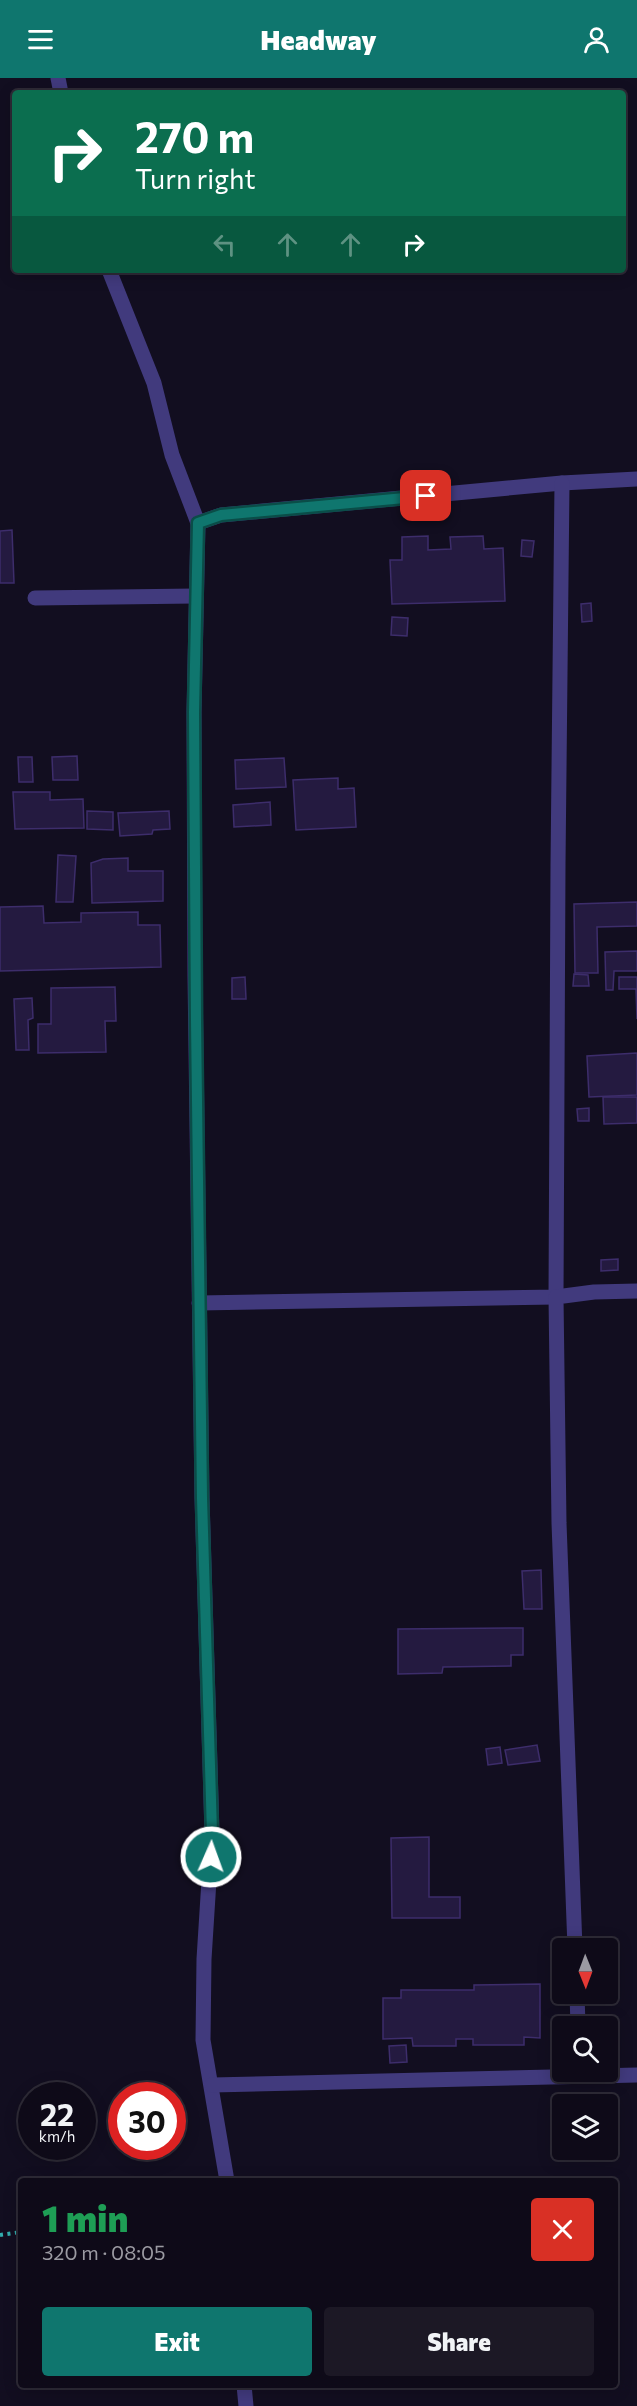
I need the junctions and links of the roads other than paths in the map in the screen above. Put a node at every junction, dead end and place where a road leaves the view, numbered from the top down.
1 (110, 273) edge
2 (637, 479) edge
3 (562, 483) junction
4 (198, 523) junction
5 (195, 596) junction
6 (35, 598) dead end
7 (637, 1291) edge
8 (556, 1296) junction
9 (199, 1303) junction
10 (575, 1938) edge
11 (552, 2075) edge
12 (618, 2075) edge
13 (637, 2075) edge
14 (212, 2085) junction
15 (227, 2178) edge
16 (244, 2388) edge
17 (246, 2406) edge

1 - 4 street
2 - 3 street
3 - 4 street
3 - 8 street
4 - 5 street
5 - 6 street
5 - 9 street
7 - 8 street
8 - 9 street
8 - 10 street
9 - 14 street
11 - 14 street
12 - 13 street
14 - 15 street
16 - 17 street

